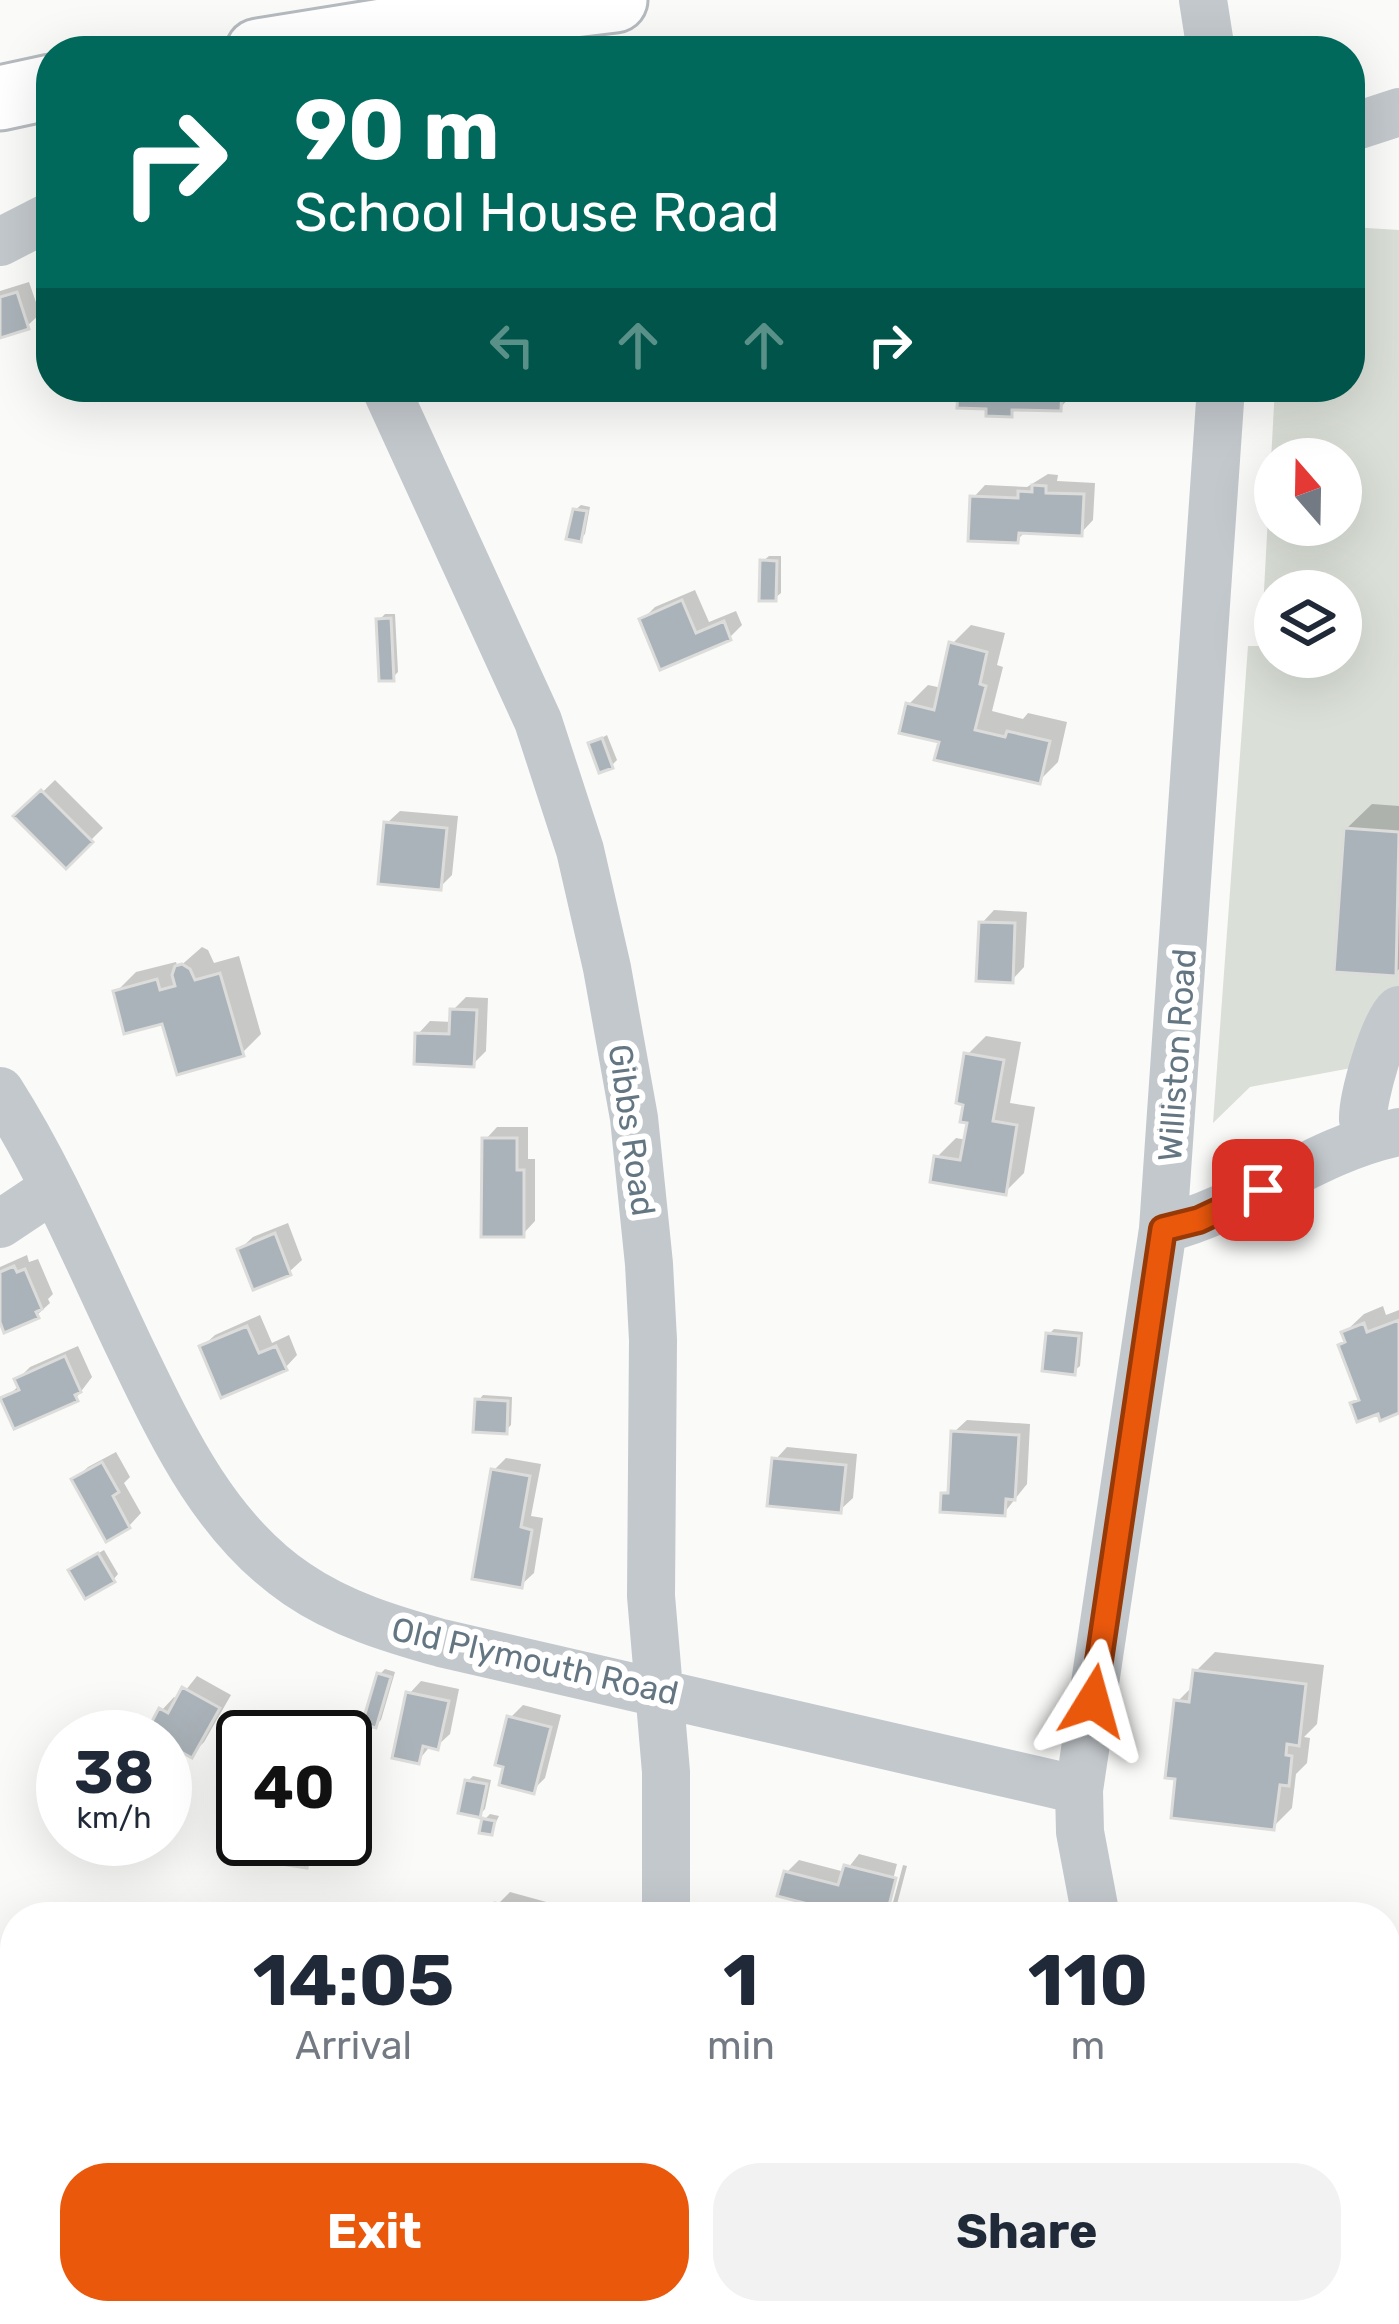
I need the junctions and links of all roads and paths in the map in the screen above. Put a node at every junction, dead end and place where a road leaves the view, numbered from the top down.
1 (615, 0) edge
2 (1203, 0) edge
3 (352, 36) edge
4 (1208, 36) edge
5 (36, 90) edge
6 (0, 98) edge
7 (1399, 112) edge
8 (1365, 123) edge
9 (36, 224) edge
10 (0, 242) edge
11 (392, 402) edge
12 (1220, 402) edge
13 (1399, 1010) edge
14 (0, 1091) edge
15 (1384, 1135) edge
16 (54, 1188) junction
17 (0, 1224) edge
18 (1163, 1229) junction
19 (658, 1691) junction
20 (1079, 1790) junction
21 (666, 1902) edge
22 (1093, 1902) edge

1 - 3 main road
2 - 4 street
5 - 6 main road
7 - 8 street
9 - 10 street
11 - 19 street, Gibbs Road
12 - 18 street, Williston Road
13 - 15 street
14 - 16 street, Old Plymouth Road
15 - 18 street
16 - 17 street
16 - 19 street, Old Plymouth Road
18 - 20 street, Williston Road
19 - 20 street, Old Plymouth Road
19 - 21 street, Gibbs Road
20 - 22 street

